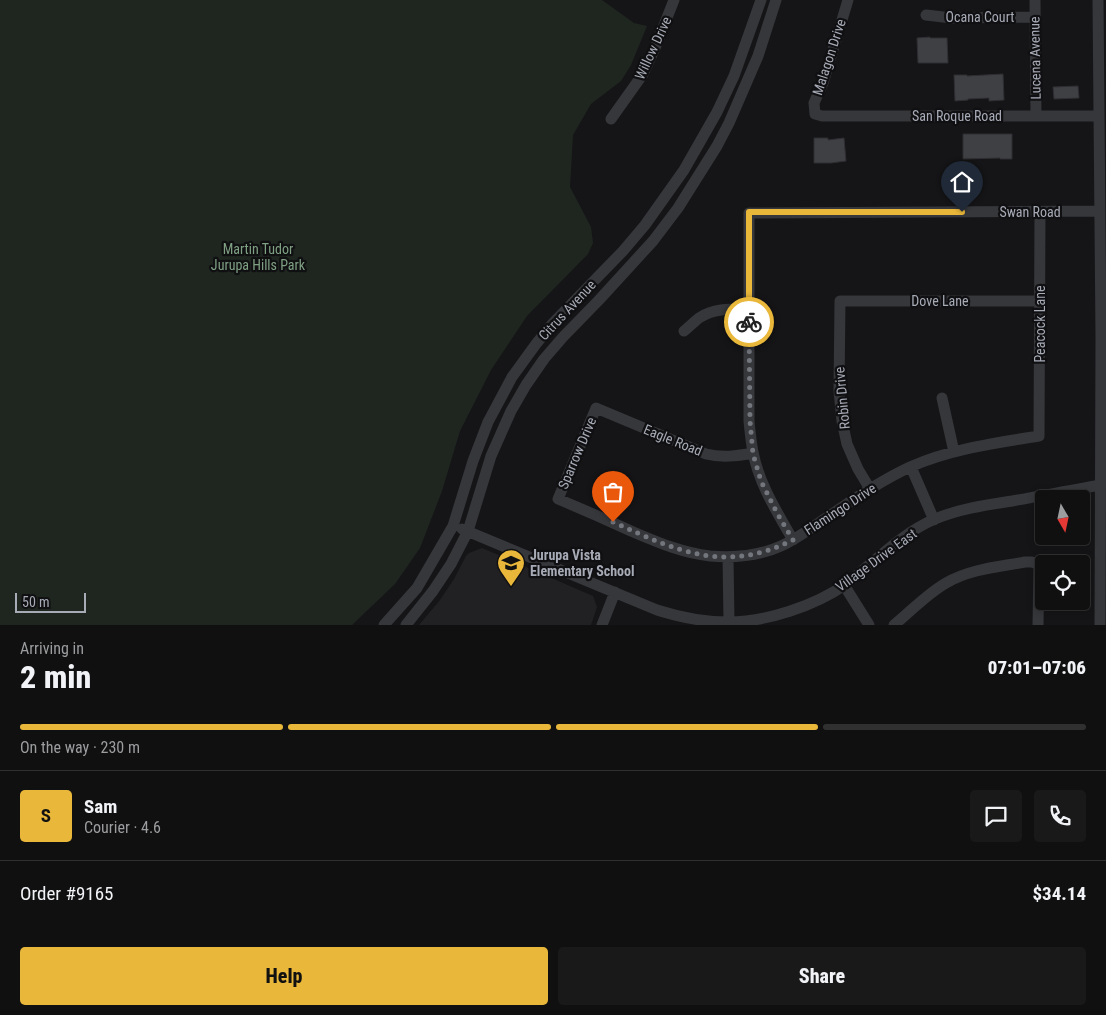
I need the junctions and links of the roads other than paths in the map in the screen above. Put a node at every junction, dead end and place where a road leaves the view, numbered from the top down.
1 (674, 0) edge
2 (761, 0) edge
3 (776, 0) edge
4 (848, 0) edge
5 (1035, 0) edge
6 (1098, 0) edge
7 (926, 15) dead end
8 (1035, 17) junction
9 (815, 114) joint
10 (1036, 116) junction
11 (1099, 116) junction
12 (611, 119) dead end
13 (1100, 211) junction
14 (1040, 212) junction
15 (840, 301) joint
16 (1040, 301) junction
17 (749, 309) junction
18 (684, 331) dead end
19 (942, 398) dead end
20 (596, 408) joint
21 (1039, 436) joint
22 (954, 452) junction
23 (753, 454) junction
24 (911, 467) junction
25 (1103, 485) edge
26 (870, 489) junction
27 (558, 499) joint
28 (934, 520) junction
29 (453, 526) junction
30 (468, 531) junction
31 (793, 540) junction
32 (728, 557) junction
33 (844, 585) junction
34 (614, 592) junction
35 (729, 622) junction
36 (384, 625) edge
37 (406, 625) edge
38 (602, 625) edge
39 (870, 625) edge
40 (894, 625) edge
41 (1038, 625) edge
42 (1100, 625) edge

1 - 12 street, Willow Drive
2 - 29 street, Citrus Avenue
3 - 30 street, Citrus Avenue
4 - 9 street, Malagon Drive
5 - 8 street, Lucena Avenue
6 - 11 street
7 - 8 street, Ocana Court
8 - 10 street, Lucena Avenue
9 - 10 street, San Roque Road
10 - 11 street, San Roque Road
11 - 13 street
13 - 14 street, Swan Road
13 - 25 street
14 - 16 street, Peacock Lane
14 - 17 street, Swan Road
15 - 16 street, Dove Lane
15 - 26 street, Robin Drive
16 - 21 street, Peacock Lane
17 - 18 street
17 - 23 street
19 - 22 street
20 - 23 street, Eagle Road
20 - 27 street, Sparrow Drive
21 - 22 street, Flamingo Drive
22 - 24 street, Flamingo Drive
23 - 31 street
24 - 26 street, Flamingo Drive
24 - 28 street
25 - 28 street, Village Drive East
25 - 42 street
26 - 31 street, Flamingo Drive
27 - 32 street, Flamingo Drive
28 - 33 street, Village Drive East
29 - 30 street, Village Drive East
29 - 36 street, Citrus Avenue
30 - 34 street, Village Drive East
30 - 37 street, Citrus Avenue
31 - 32 street, Flamingo Drive
32 - 35 street
33 - 35 street, Village Drive East
33 - 39 street
34 - 35 street, Village Drive East
34 - 38 street
40 - 41 street

